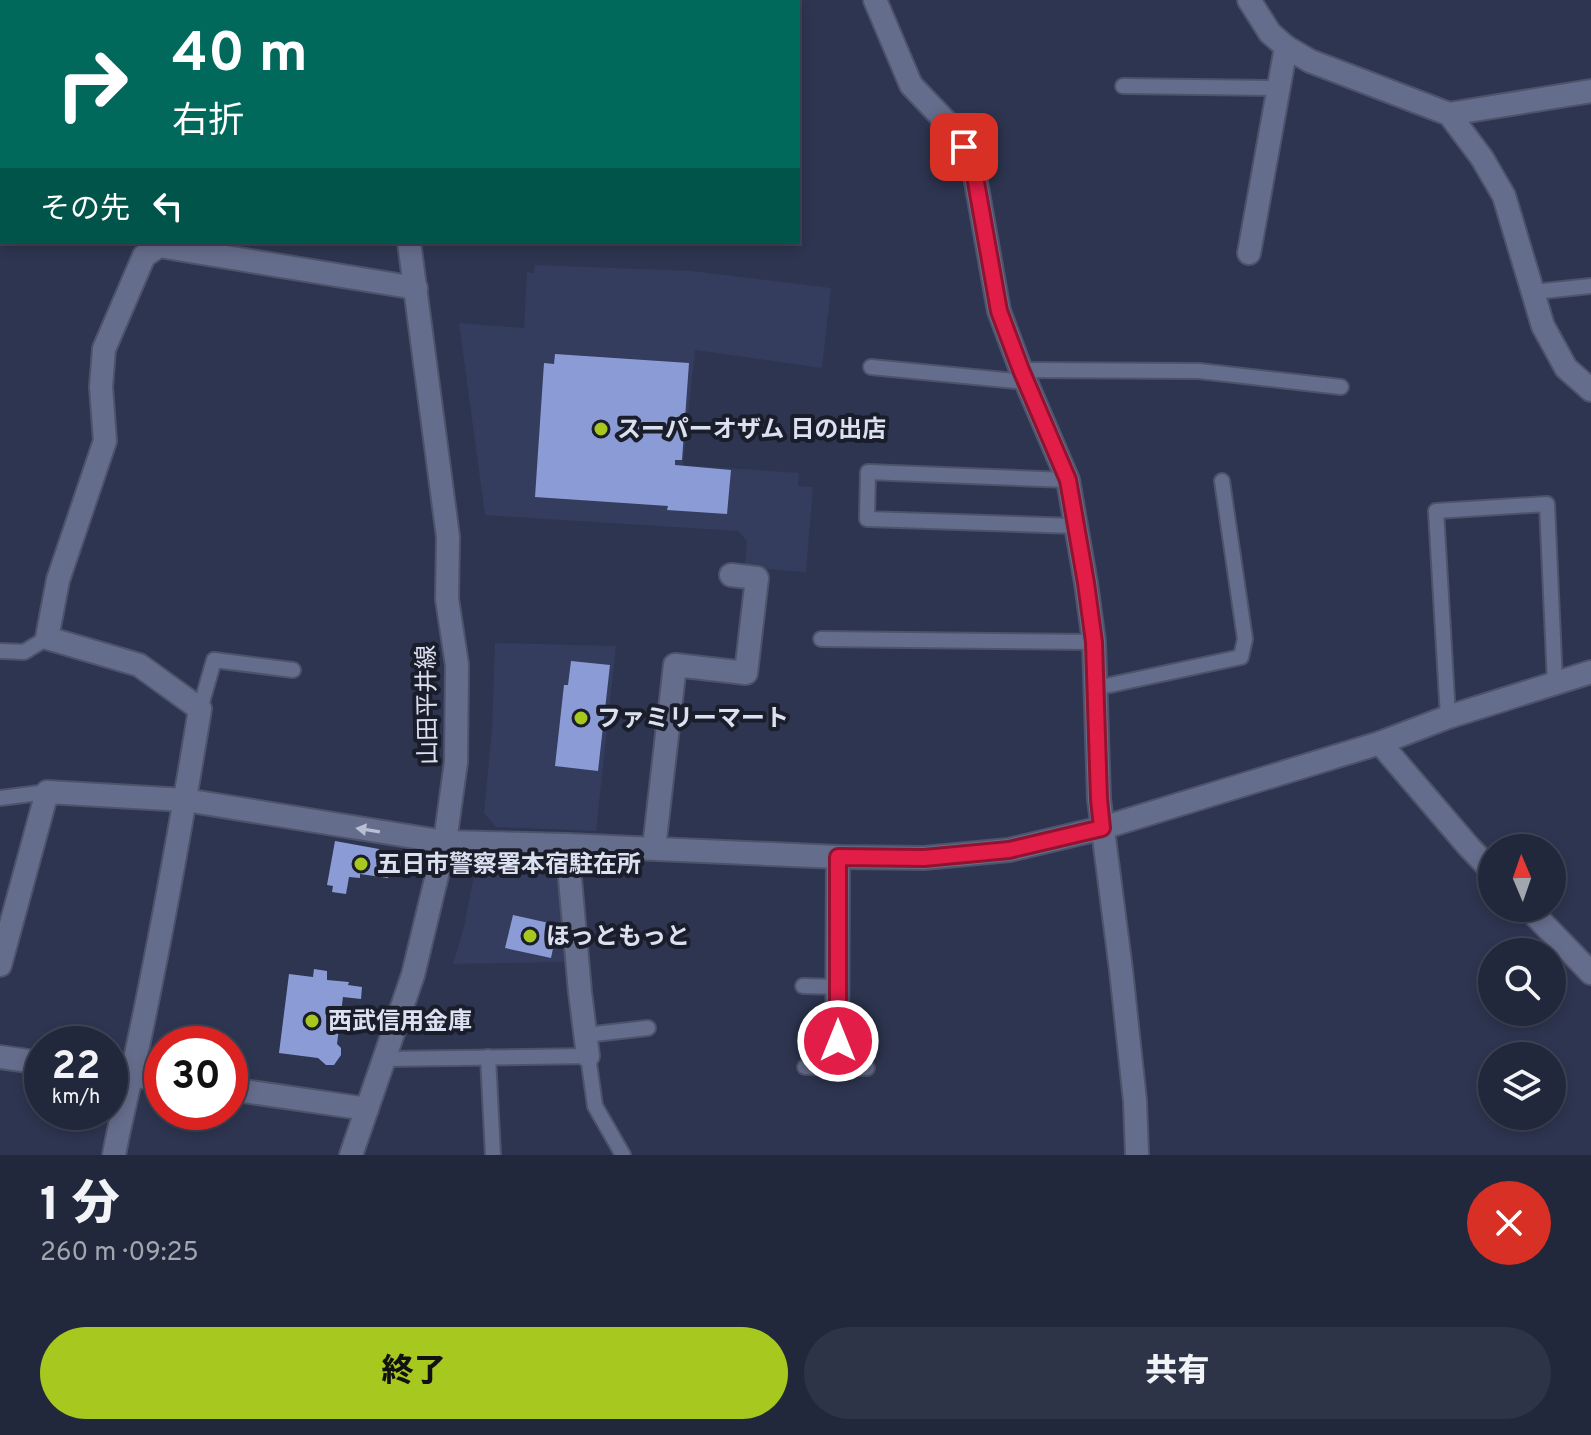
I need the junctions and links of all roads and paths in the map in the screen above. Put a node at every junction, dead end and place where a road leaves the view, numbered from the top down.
1 (875, 0) edge
2 (1249, 0) edge
3 (1286, 47) junction
4 (1123, 86) dead end
5 (1278, 88) junction
6 (1591, 91) edge
7 (1449, 114) junction
8 (409, 244) edge
9 (1249, 253) dead end
10 (1591, 286) edge
11 (416, 288) junction
12 (1534, 292) junction
13 (871, 367) dead end
14 (1024, 376) junction
15 (1341, 387) dead end
16 (1591, 390) edge
17 (1068, 480) junction
18 (1222, 481) dead end
19 (1075, 526) junction
20 (731, 575) dead end
21 (47, 638) junction
22 (821, 639) dead end
23 (1094, 642) junction
24 (0, 651) edge
25 (293, 670) dead end
26 (1591, 672) edge
27 (1555, 683) junction
28 (1096, 688) junction
29 (200, 709) junction
30 (1448, 717) junction
31 (1380, 743) junction
32 (47, 792) junction
33 (0, 798) edge
34 (185, 800) junction
35 (1102, 828) junction
36 (445, 842) junction
37 (567, 845) junction
38 (654, 848) junction
39 (1478, 855) edge
40 (838, 857) junction
41 (1542, 922) edge
42 (0, 965) edge
43 (1591, 973) edge
44 (803, 986) dead end
45 (838, 987) junction
46 (648, 1028) dead end
47 (586, 1046) junction
48 (0, 1057) edge
49 (488, 1057) junction
50 (385, 1059) junction
51 (24, 1060) edge
52 (128, 1061) edge
53 (805, 1067) dead end
54 (837, 1068) junction
55 (867, 1068) dead end
56 (248, 1092) edge
57 (367, 1109) junction
58 (116, 1130) edge
59 (114, 1155) edge
60 (351, 1155) edge
61 (493, 1155) edge
62 (623, 1155) edge
63 (1137, 1155) edge

1 - 14 street
2 - 3 street
3 - 5 street
3 - 7 street
4 - 5 lane
5 - 9 street
6 - 7 street
7 - 12 street
8 - 11 street, 山田平井線
10 - 12 lane
11 - 21 street
11 - 36 street, 山田平井線
12 - 16 street
13 - 14 lane
14 - 15 lane
14 - 17 street
17 - 19 street
17 - 19 lane
18 - 28 lane
19 - 23 street
20 - 38 street
21 - 24 lane
21 - 29 street
22 - 23 lane
23 - 28 street
25 - 29 lane
26 - 27 street
27 - 30 street
27 - 30 lane
28 - 35 street
29 - 34 street
30 - 31 street
31 - 35 street
31 - 39 street
32 - 33 lane
32 - 34 street
32 - 42 street
36 -> 34 street
34 - 52 street
35 - 40 street
35 - 63 street
36 - 37 street
36 - 50 street, 山田平井線
37 - 38 street
37 - 47 street
38 - 40 street
40 - 45 street
41 - 43 street
44 - 45 lane
45 - 54 street
46 - 47 lane
47 - 49 lane
47 - 62 lane
48 - 51 street
49 - 50 lane
49 - 61 lane
50 - 57 street, 山田平井線
53 - 54 lane
54 - 55 lane
56 - 57 street
57 - 60 street, 山田平井線
58 - 59 street

